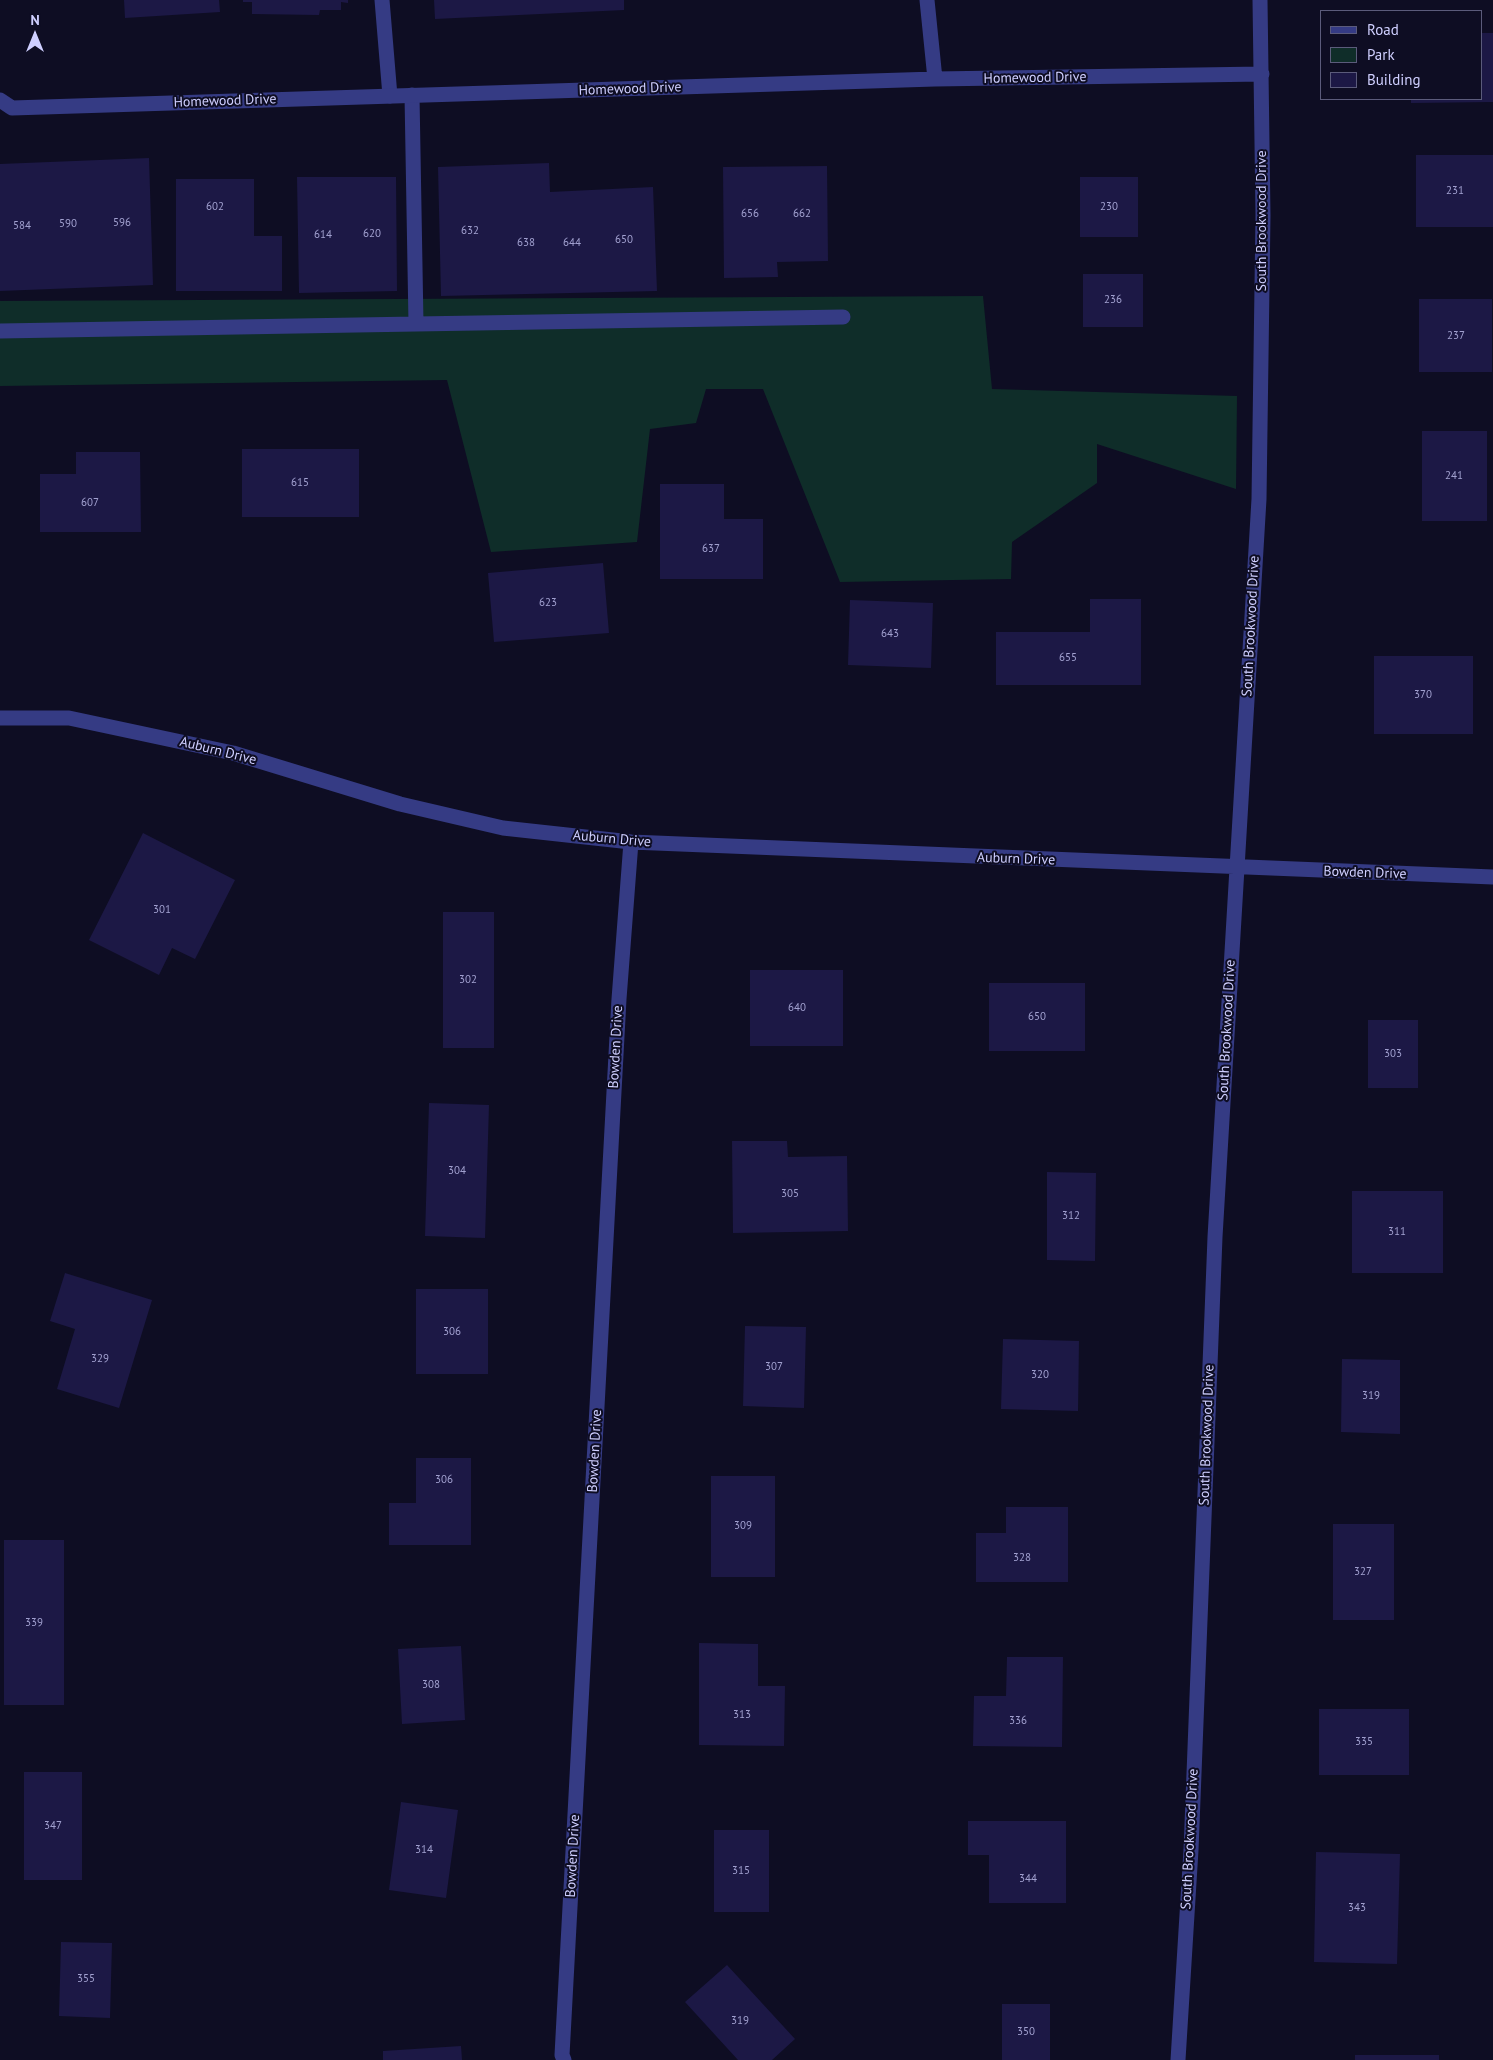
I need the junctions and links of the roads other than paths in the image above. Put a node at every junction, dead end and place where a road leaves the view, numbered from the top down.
1 (382, 0) edge
2 (927, 0) edge
3 (1260, 0) edge
4 (1262, 74) junction
5 (935, 79) junction
6 (412, 95) junction
7 (390, 96) junction
8 (0, 100) edge
9 (843, 317) dead end
10 (416, 324) junction
11 (0, 331) edge
12 (0, 718) edge
13 (631, 842) junction
14 (1237, 868) junction
15 (1493, 878) edge
16 (564, 2060) edge
17 (1178, 2060) edge

1 - 7 street
2 - 5 street
3 - 4 street, South Brookwood Drive
4 - 5 street, Homewood Drive
4 - 14 street, South Brookwood Drive
5 - 6 street, Homewood Drive
6 - 7 street, Homewood Drive
6 - 10 street
7 - 8 street, Homewood Drive
9 - 10 street
10 - 11 street
12 - 13 street, Auburn Drive
13 - 14 street, Auburn Drive
13 - 16 street, Bowden Drive
14 - 15 street, Bowden Drive
14 - 17 street, South Brookwood Drive

